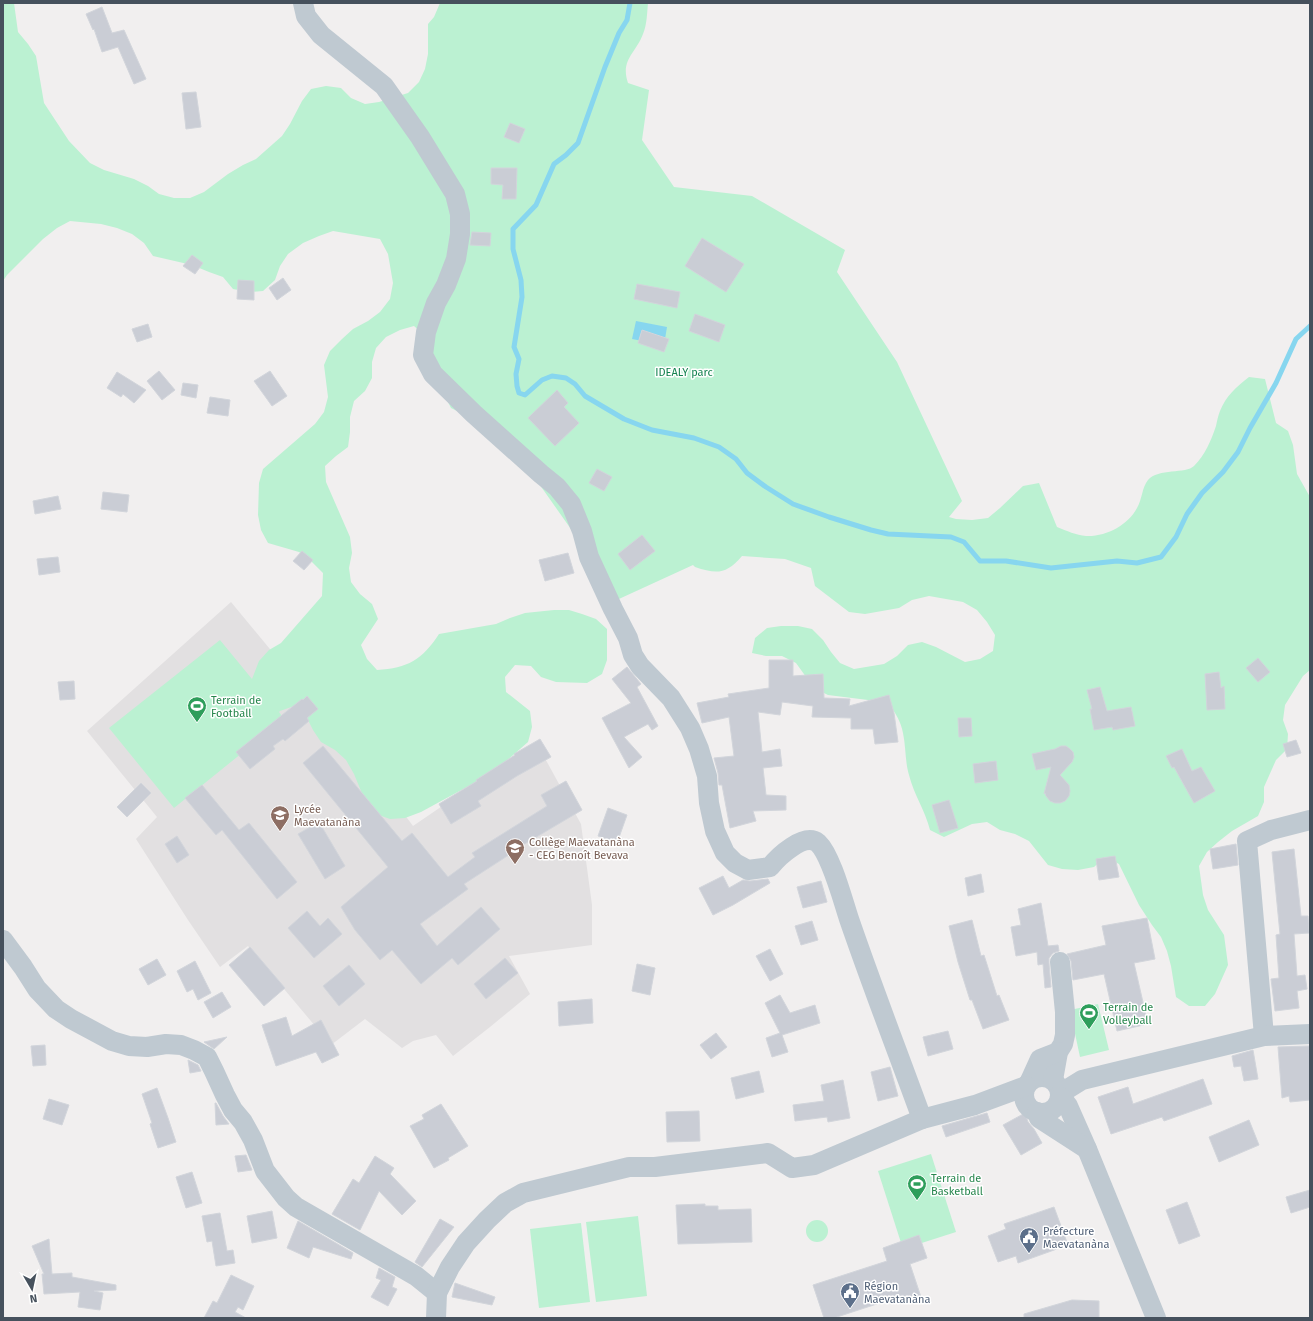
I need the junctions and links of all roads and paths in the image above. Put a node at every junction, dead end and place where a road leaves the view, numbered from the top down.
1 (303, 3) edge
2 (1310, 820) edge
3 (3, 940) edge
4 (1060, 962) dead end
5 (1310, 1034) edge
6 (1264, 1036) junction
7 (1058, 1052) junction
8 (1058, 1090) junction
9 (1030, 1096) junction
10 (922, 1119) junction
11 (1087, 1149) junction
12 (437, 1293) junction
13 (436, 1318) edge
14 (1156, 1318) edge

1 - 10 street
2 - 6 street
3 - 12 street
4 - 7 street
5 - 6 street
6 - 8 street
7 - 8 street
7 - 9 street
8 - 9 street
8 - 9 street
8 - 11 street
9 - 10 street
9 - 11 street
10 - 12 street
11 - 14 street
12 - 13 street

